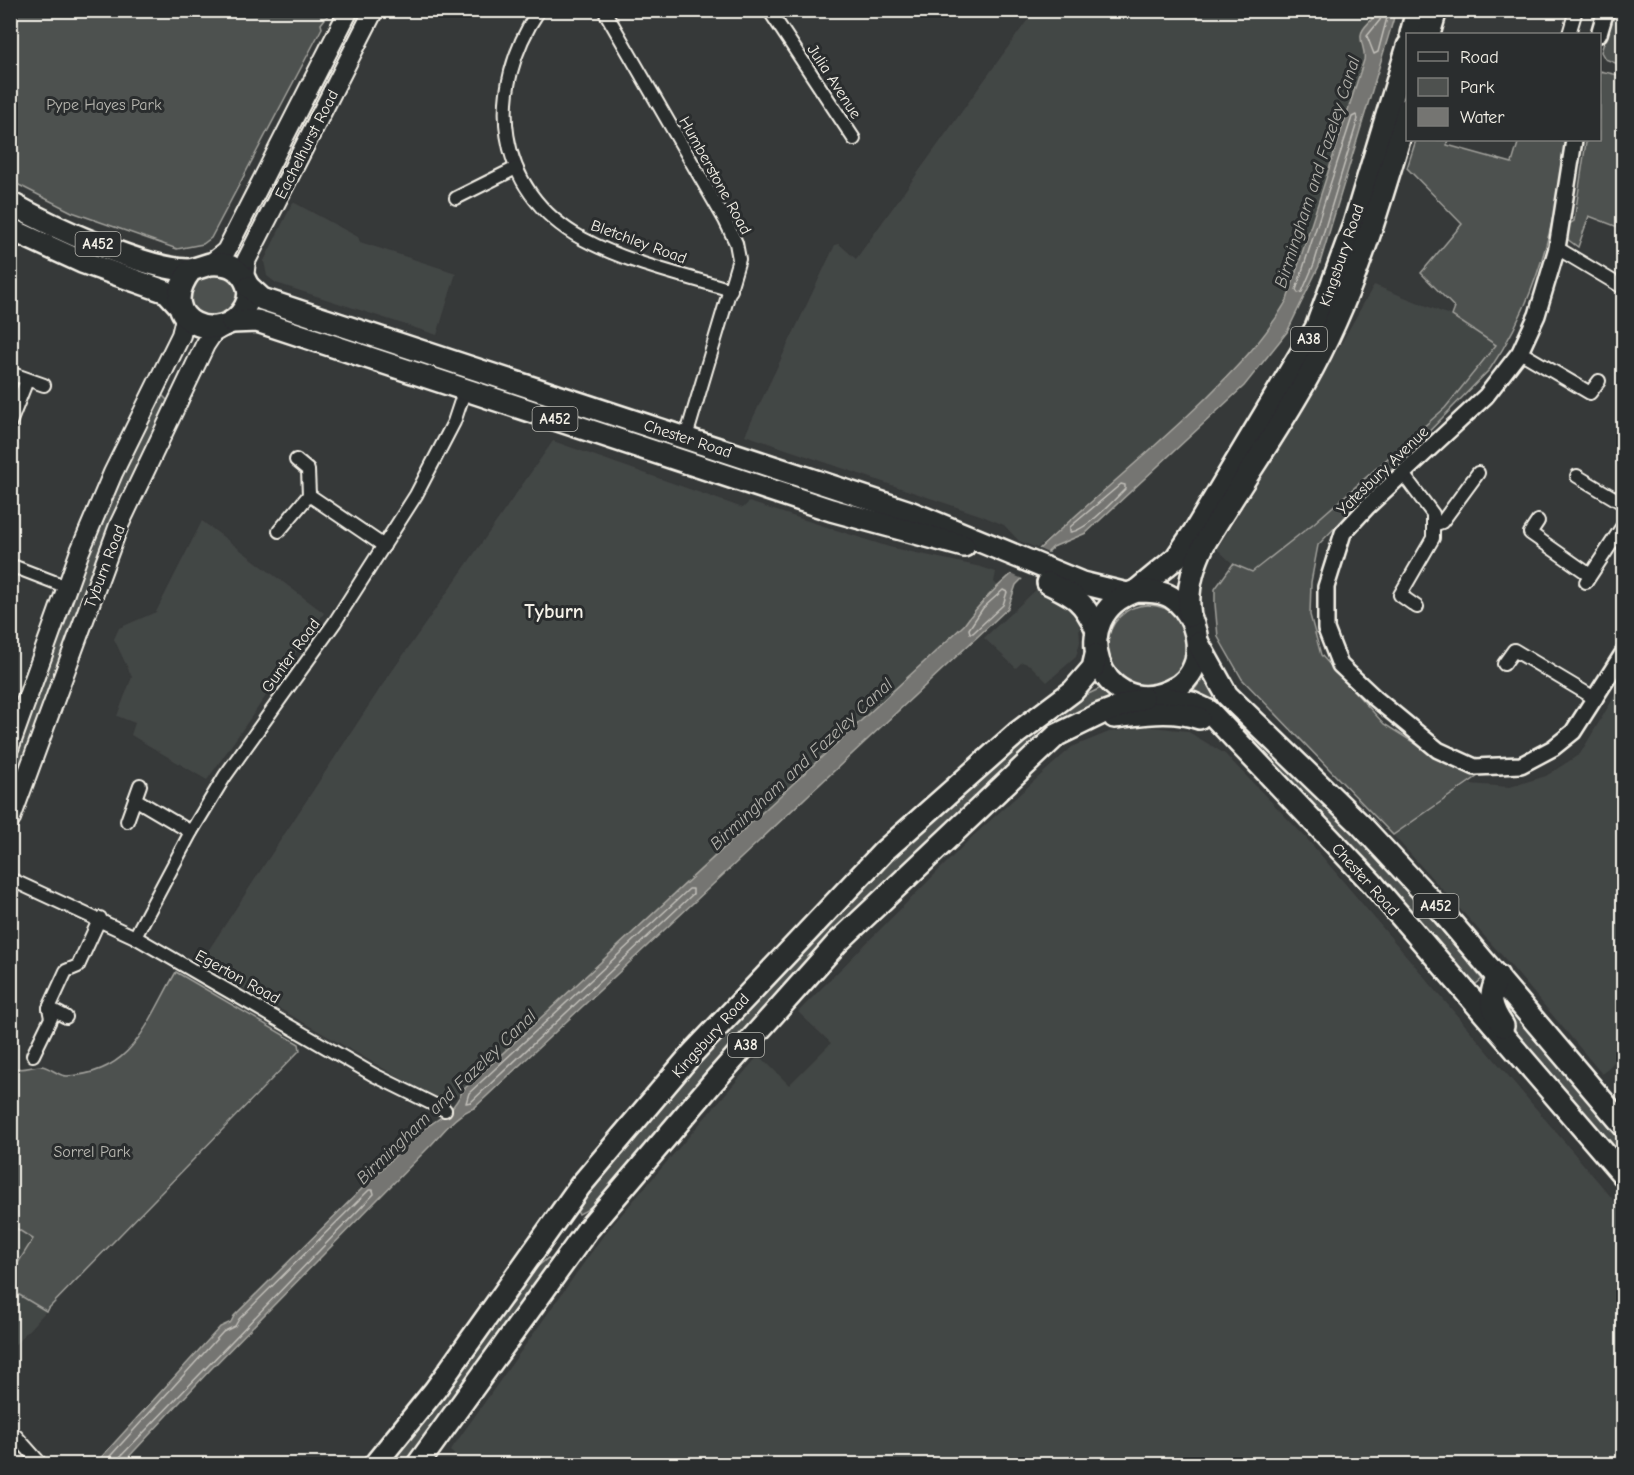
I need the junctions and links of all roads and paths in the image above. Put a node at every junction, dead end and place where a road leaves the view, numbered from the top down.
1 (349, 10) edge
2 (374, 10) edge
3 (540, 10) edge
4 (604, 10) edge
5 (769, 10) edge
6 (1418, 10) edge
7 (1436, 10) edge
8 (1576, 10) edge
9 (1606, 10) edge
10 (1411, 33) edge
11 (1429, 33) edge
12 (1569, 33) edge
13 (1599, 33) edge
14 (1406, 49) edge
15 (1406, 112) edge
16 (854, 140) dead end
17 (1574, 141) edge
18 (516, 168) junction
19 (456, 198) dead end
20 (10, 203) edge
21 (10, 229) edge
22 (1557, 248) junction
23 (201, 267) junction
24 (246, 283) junction
25 (1623, 288) edge
26 (730, 290) junction
27 (181, 310) junction
28 (228, 324) junction
29 (1520, 352) junction
30 (10, 373) edge
31 (27, 380) junction
32 (1599, 381) dead end
33 (44, 386) dead end
34 (465, 389) junction
35 (590, 406) junction
36 (10, 423) edge
37 (582, 428) junction
38 (686, 437) junction
39 (296, 460) dead end
40 (679, 460) junction
41 (1478, 473) dead end
42 (1403, 474) junction
43 (1577, 476) dead end
44 (309, 495) junction
45 (1623, 504) edge
46 (1538, 521) dead end
47 (1623, 524) edge
48 (1433, 525) junction
49 (279, 531) dead end
50 (384, 546) junction
51 (1199, 553) junction
52 (1020, 563) junction
53 (10, 565) edge
54 (1043, 574) junction
55 (67, 587) junction
56 (1131, 592) junction
57 (1417, 607) dead end
58 (1190, 616) junction
59 (1096, 628) junction
60 (1198, 643) junction
61 (1623, 652) edge
62 (1096, 655) junction
63 (1504, 664) dead end
64 (1150, 697) junction
65 (1596, 699) junction
66 (1075, 725) junction
67 (1264, 731) junction
68 (1240, 744) junction
69 (10, 746) edge
70 (140, 784) dead end
71 (135, 799) junction
72 (10, 821) edge
73 (127, 821) dead end
74 (190, 832) junction
75 (10, 879) edge
76 (100, 918) junction
77 (135, 937) junction
78 (1498, 976) junction
79 (49, 1008) junction
80 (66, 1017) dead end
81 (33, 1055) dead end
82 (1549, 1089) junction
83 (445, 1110) dead end
84 (1623, 1126) edge
85 (1623, 1176) edge
86 (621, 1187) junction
87 (550, 1226) junction
88 (562, 1265) junction
89 (515, 1276) junction
90 (10, 1433) edge
91 (41, 1464) edge
92 (375, 1464) edge
93 (418, 1464) edge

1 - 23 main road, Eachelhurst Road
2 - 24 main road, Eachelhurst Road
3 - 18 street, Bletchley Road
4 - 26 street, Humberstone Road
5 - 16 street, Julia Avenue
6 - 10 highway
7 - 11 highway
8 - 12 street
9 - 13 street
14 - 56 highway, Kingsbury Road / A38
15 - 51 highway, Kingsbury Road / A38
17 - 22 street, Yatesbury Avenue
18 - 19 street
18 - 26 street, Bletchley Road
20 - 23 highway, A452
21 - 27 highway, A452
22 - 25 street
22 - 29 street, Yatesbury Avenue
23 - 24 highway
23 - 27 highway
24 - 28 highway
24 - 35 highway, Chester Road / A452
26 - 38 street, Humberstone Road
27 - 28 highway
27 - 55 main road, Tyburn Road
28 - 34 highway, Chester Road / A452
28 - 72 main road, Tyburn Road
29 - 32 street
29 - 42 street, Yatesbury Avenue
30 - 31 street
31 - 33 street
31 - 36 street
34 - 37 highway, Chester Road / A452
34 - 50 street, Gunter Road
35 - 37 highway
35 - 38 highway, Chester Road / A452
37 - 40 highway, Chester Road / A452
38 - 40 highway
38 - 52 highway, Chester Road / A452
39 - 44 street
40 - 52 highway, Chester Road / A452
41 - 48 street
42 - 48 street
42 - 65 street, Yatesbury Avenue
43 - 45 street
44 - 49 street
44 - 50 street
46 - 47 street
48 - 57 street
50 - 74 street, Gunter Road
51 - 58 highway, Kingsbury Road / A38
51 - 67 highway
52 - 54 highway, Chester Road / A452
53 - 55 street
54 - 56 highway, Chester Road / A452
54 - 59 highway, Chester Road / A452
55 - 69 main road, Tyburn Road
56 - 58 highway, A38
56 - 59 highway, A38
58 - 60 highway, A38
59 - 62 highway, A38
60 - 64 highway, A38
60 - 67 highway, Chester Road / A452
61 - 65 street, Yatesbury Avenue
62 - 64 highway, A38
62 - 87 highway, Kingsbury Road / A38
63 - 65 street
64 - 66 highway, Kingsbury Road / A38
64 - 68 highway, Chester Road / A452
66 - 68 highway
66 - 86 highway, Kingsbury Road / A38
67 - 78 highway, Chester Road / A452
68 - 82 highway, Chester Road / A452
70 - 71 street
71 - 73 street
71 - 74 street
74 - 77 street, Gunter Road
75 - 76 street, Egerton Road
76 - 77 street, Egerton Road
76 - 79 street
77 - 83 street, Egerton Road
78 - 82 highway, A452
78 - 84 highway, Chester Road / A452
79 - 80 street
79 - 81 street
82 - 85 highway, Chester Road / A452
86 - 87 highway
86 - 88 highway, Kingsbury Road / A38
87 - 89 highway, Kingsbury Road / A38
88 - 89 highway
88 - 93 highway, Kingsbury Road / A38
89 - 92 highway, Kingsbury Road / A38
90 - 91 street

